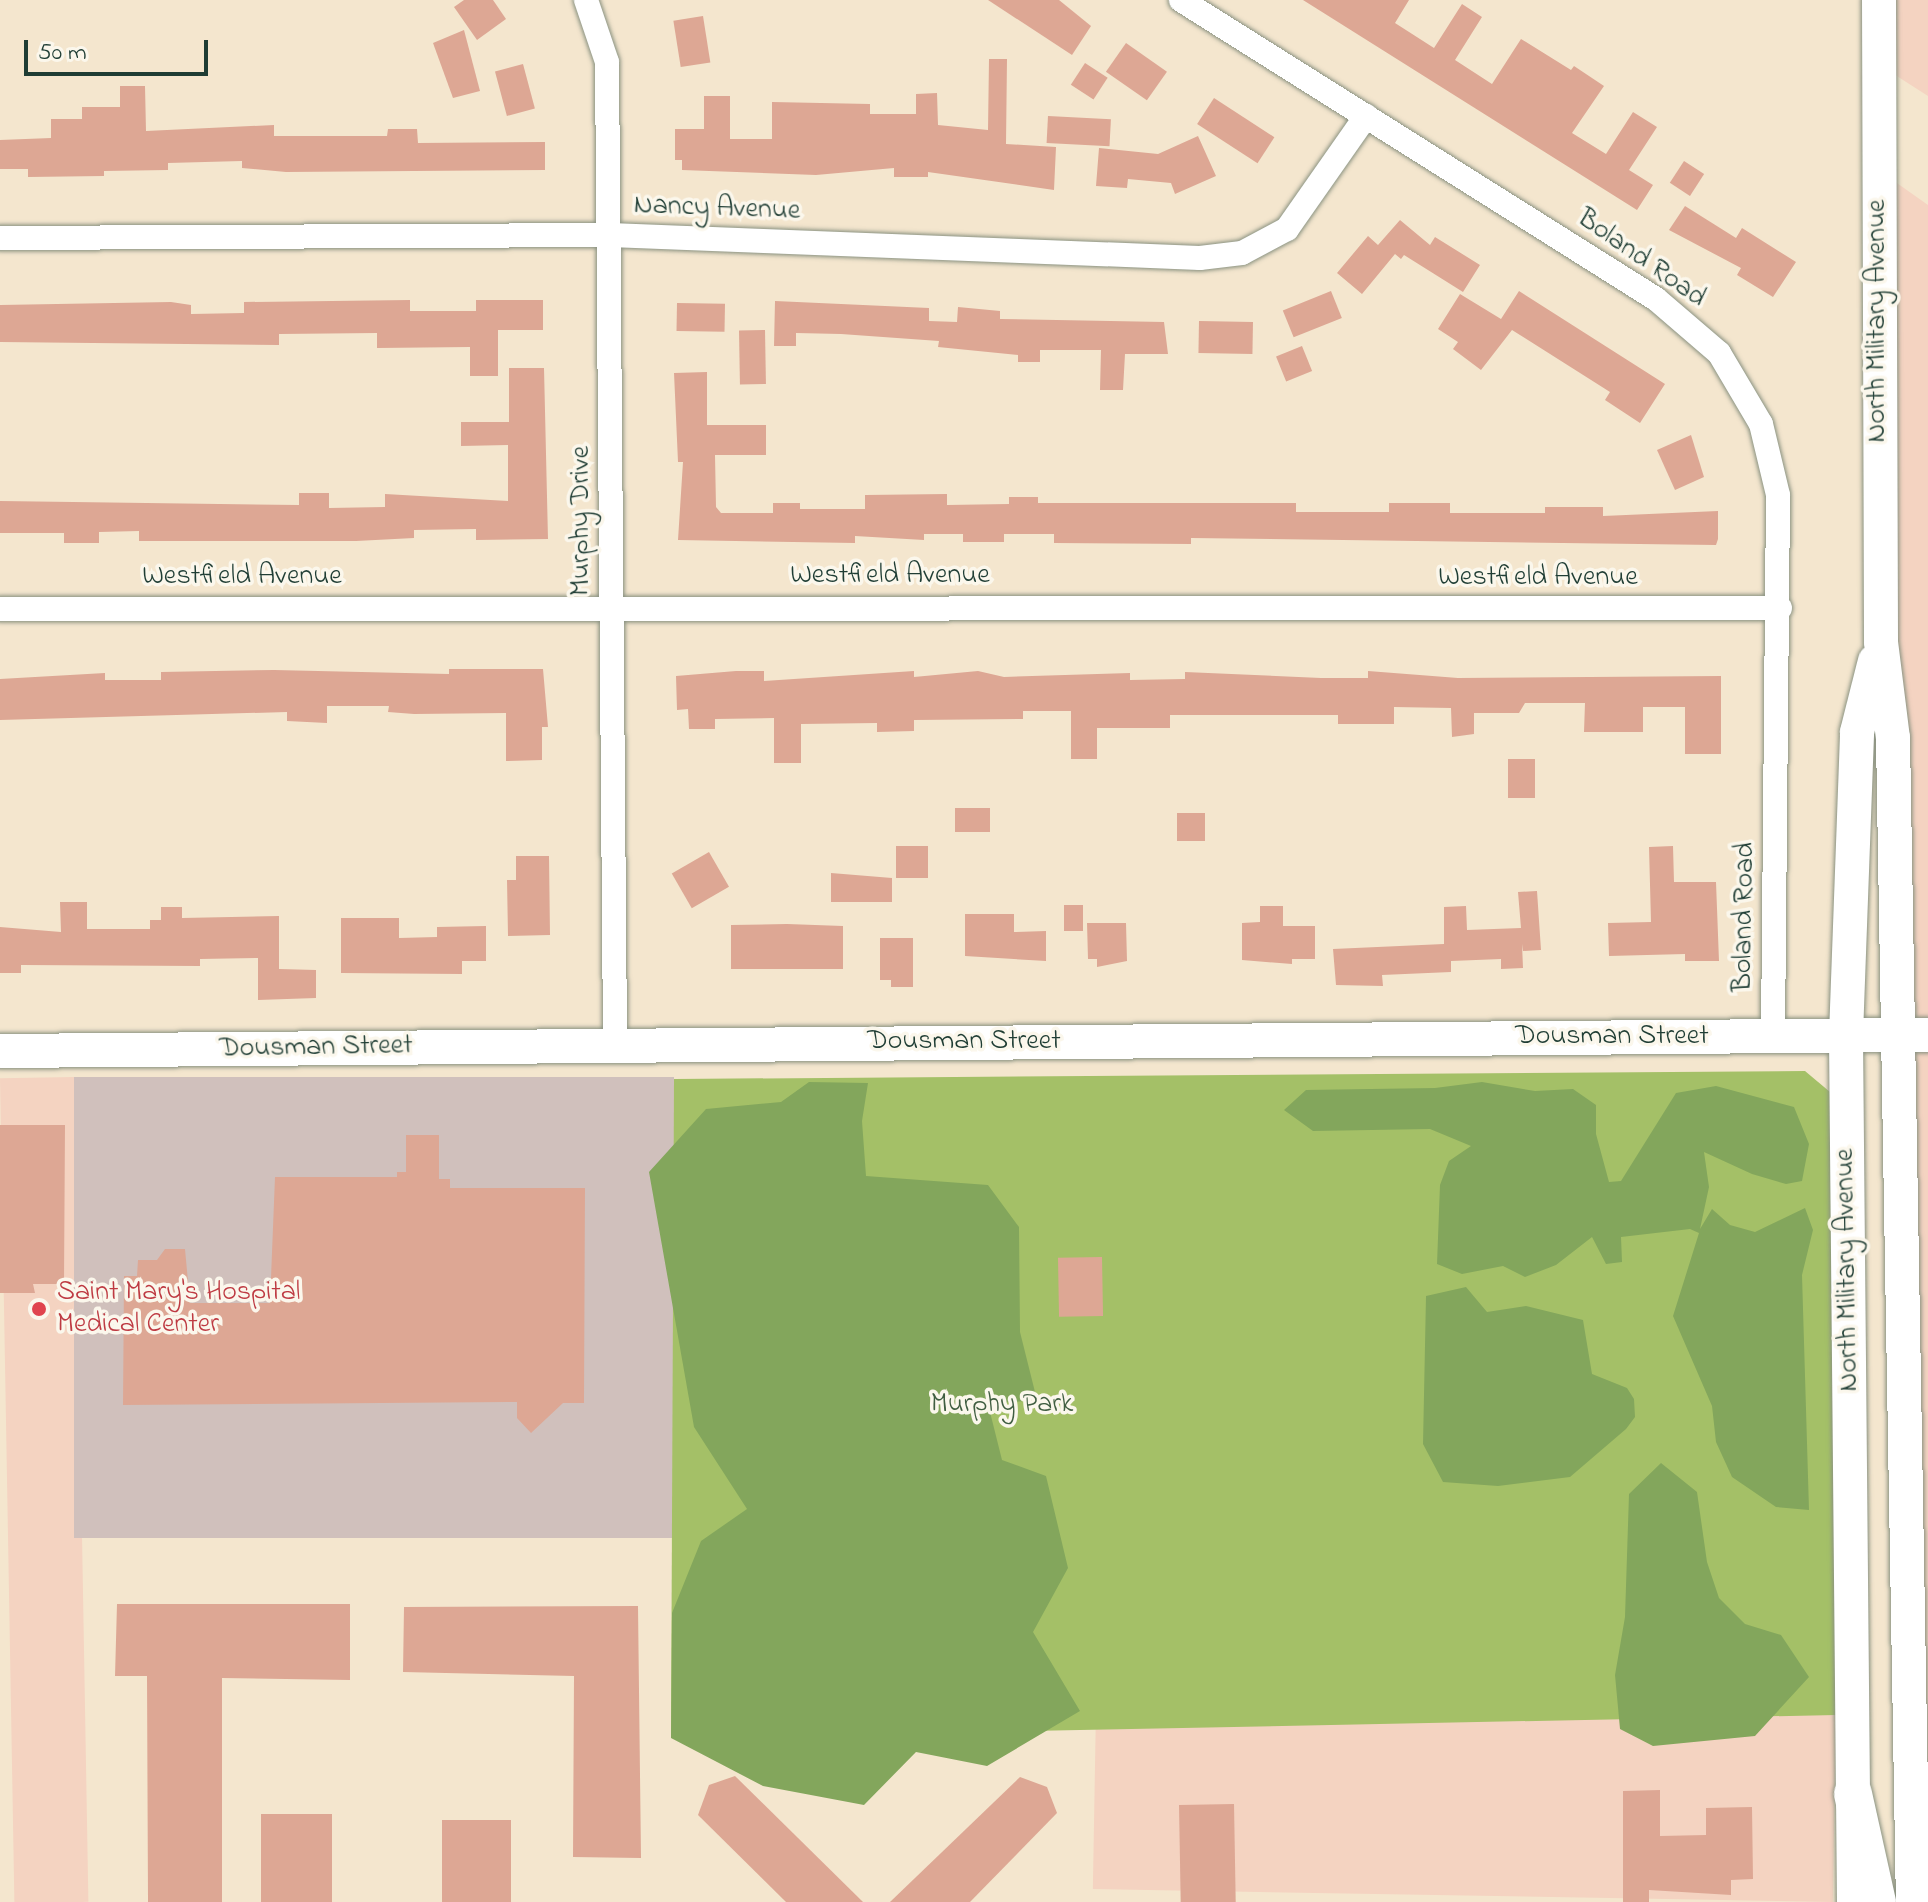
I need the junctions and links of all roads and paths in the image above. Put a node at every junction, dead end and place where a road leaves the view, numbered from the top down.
1 (586, 0) edge
2 (1181, 0) edge
3 (1879, 0) edge
4 (1366, 116) junction
5 (610, 235) junction
6 (0, 238) edge
7 (613, 605) junction
8 (1780, 608) junction
9 (0, 609) edge
10 (1881, 642) junction
11 (1773, 1035) junction
12 (1846, 1035) junction
13 (1913, 1035) edge
14 (615, 1044) junction
15 (0, 1051) edge
16 (1853, 1794) junction
17 (1854, 1902) edge
18 (1877, 1902) edge
19 (1913, 1902) edge

1 - 5 street, Murphy Drive
2 - 4 street, Boland Road
3 - 10 main road, North Military Avenue
4 - 5 street, Nancy Avenue
4 - 8 street, Boland Road
5 - 6 street, Nancy Avenue
5 - 7 street, Murphy Drive
7 - 8 street, Westfield Avenue
7 - 9 street, Westfield Avenue
7 - 14 street, Murphy Drive
8 - 11 street, Boland Road
10 - 12 main road, North Military Avenue
10 - 13 main road, North Military Avenue
11 - 12 main road, Dousman Street
11 - 14 main road, Dousman Street
12 - 13 main road, Dousman Street
12 - 16 main road, North Military Avenue
13 - 19 main road, North Military Avenue
14 - 15 main road, Dousman Street
16 - 17 main road, North Military Avenue
16 - 18 main road

